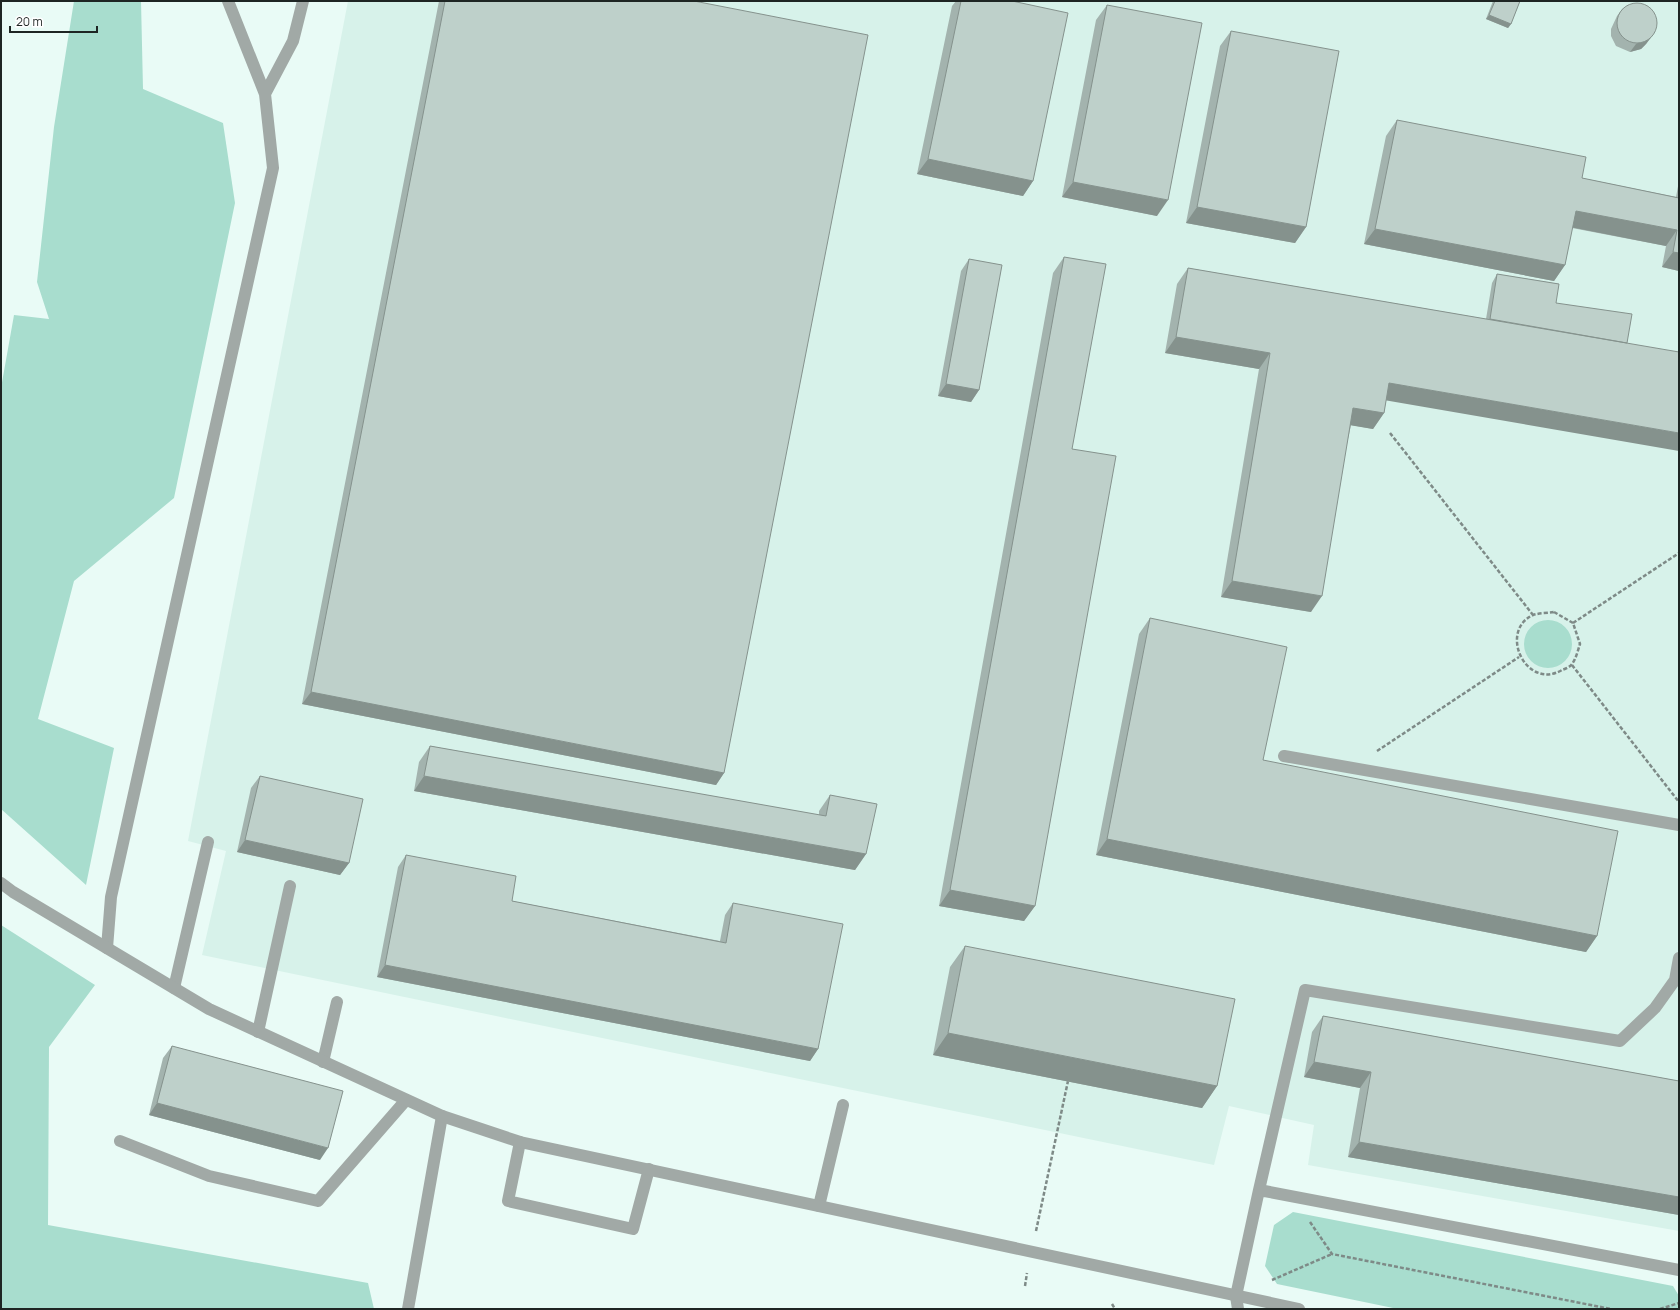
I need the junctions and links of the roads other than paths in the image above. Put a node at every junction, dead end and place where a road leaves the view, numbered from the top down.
1 (228, 1) edge
2 (303, 1) edge
3 (265, 94) junction
4 (1284, 756) dead end
5 (1679, 825) edge
6 (208, 842) dead end
7 (1, 883) edge
8 (290, 886) dead end
9 (107, 948) junction
10 (1679, 958) edge
11 (174, 988) junction
12 (337, 1002) dead end
13 (258, 1032) junction
14 (323, 1062) junction
15 (406, 1100) junction
16 (844, 1105) dead end
17 (442, 1116) junction
18 (120, 1142) dead end
19 (520, 1142) junction
20 (649, 1169) junction
21 (1258, 1190) junction
22 (820, 1206) junction
23 (1679, 1270) edge
24 (1236, 1296) junction
25 (408, 1309) edge
26 (1238, 1309) edge
27 (1299, 1309) edge

1 - 3 street
2 - 3 street
3 - 9 street
4 - 5 street
6 - 11 street
7 - 9 street
8 - 13 street
9 - 11 street
10 - 21 street
11 - 13 street
12 - 14 street
13 - 14 street
14 - 15 street
15 - 17 street
15 - 18 street
16 - 22 street
17 - 19 street
17 - 25 street
19 - 20 street
19 - 20 street
20 - 22 street
21 - 23 street
21 - 24 street
22 - 24 street
24 - 26 street
24 - 27 street

